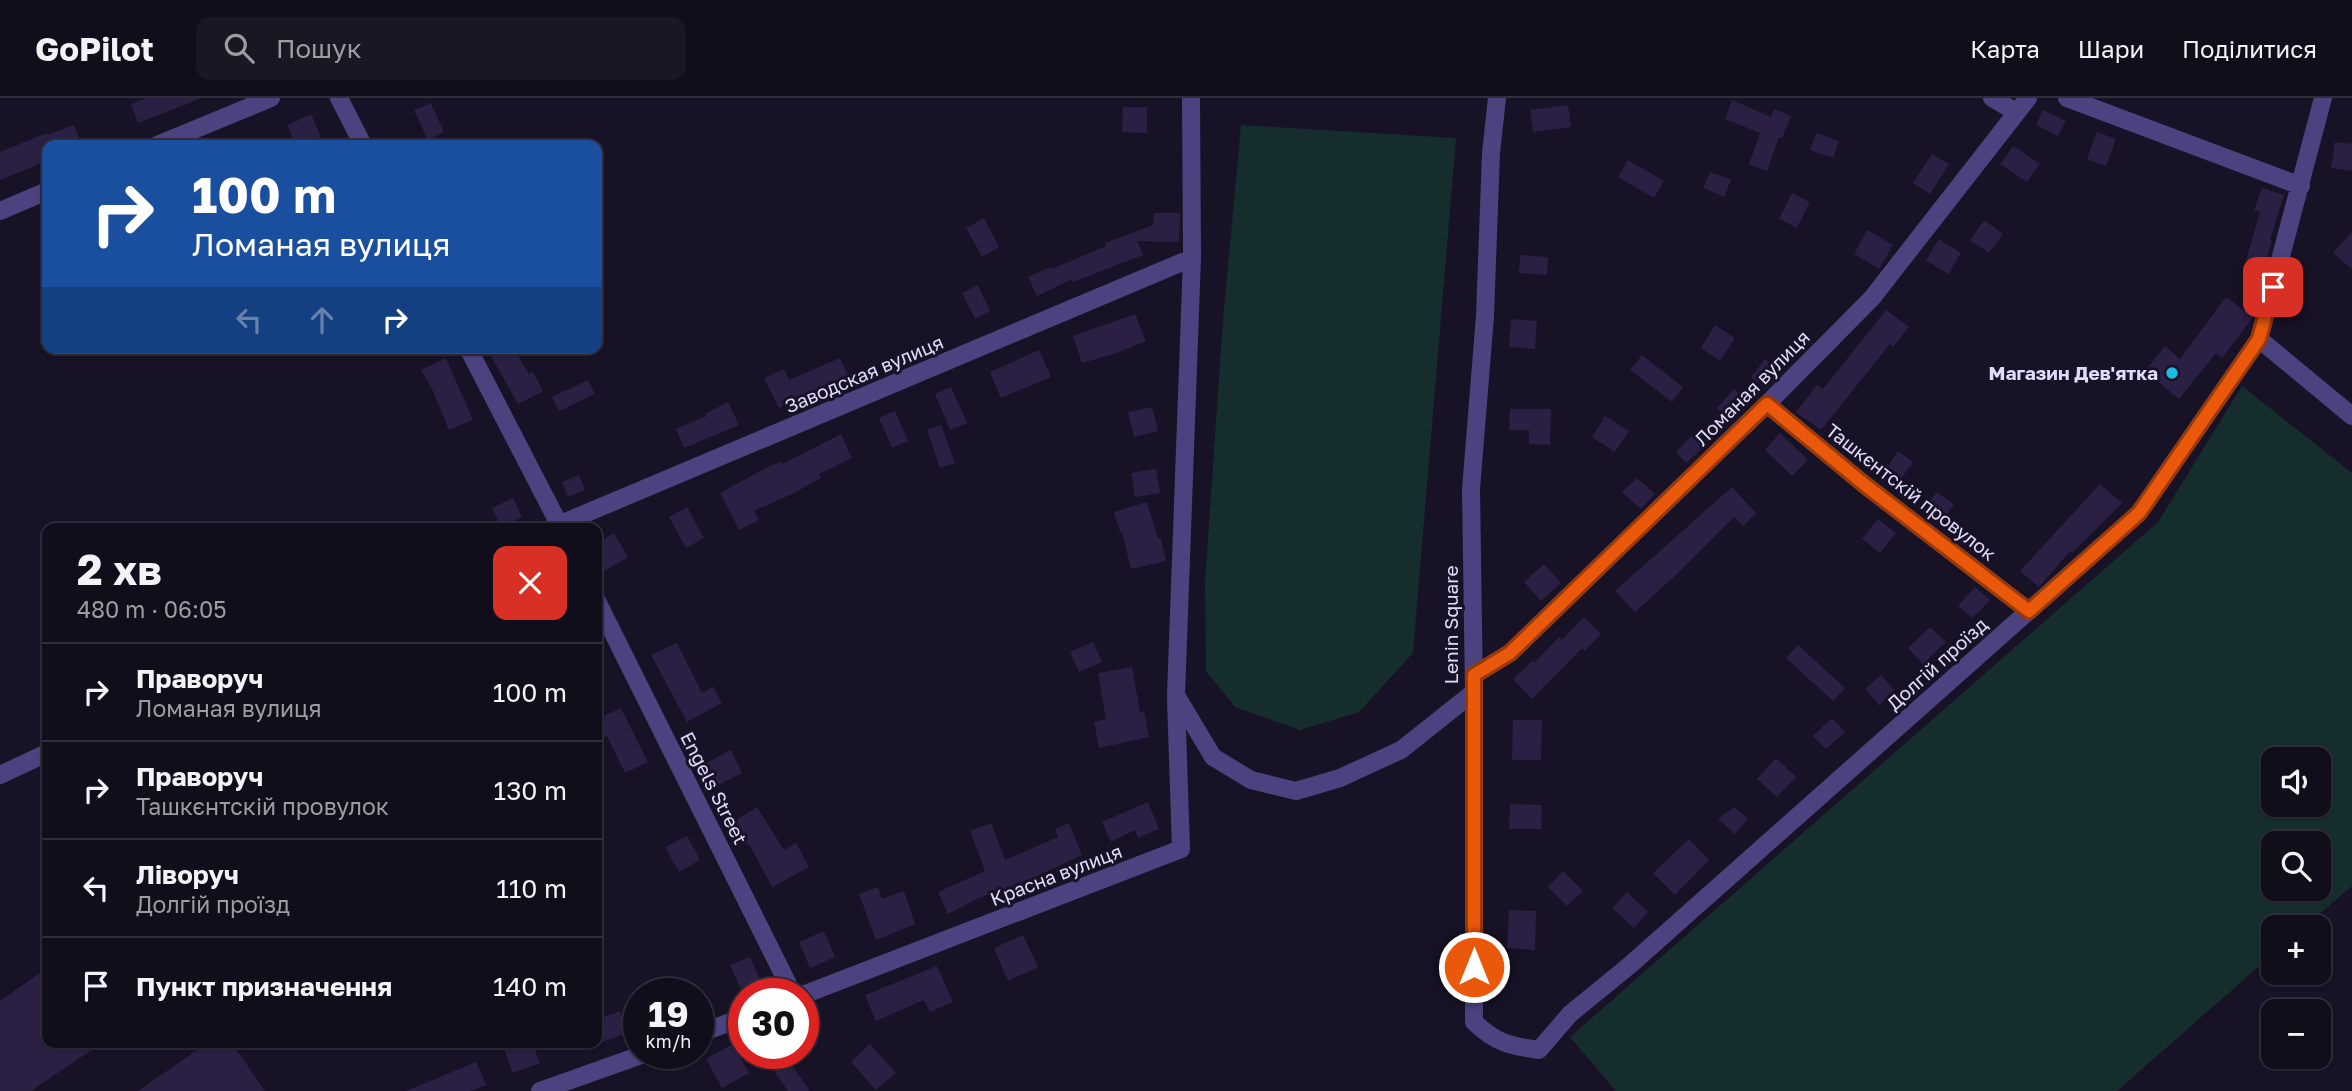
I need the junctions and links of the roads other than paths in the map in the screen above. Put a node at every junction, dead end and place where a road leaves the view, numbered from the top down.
1 (271, 98) edge
2 (339, 98) edge
3 (1191, 98) edge
4 (1497, 98) edge
5 (1992, 98) edge
6 (2067, 98) edge
7 (2323, 98) edge
8 (2022, 105) edge
9 (169, 140) edge
10 (360, 140) edge
11 (2301, 186) junction
12 (42, 193) edge
13 (0, 211) edge
14 (1192, 258) junction
15 (2259, 339) junction
16 (471, 354) edge
17 (1767, 404) junction
18 (2352, 416) edge
19 (555, 523) edge
20 (566, 523) edge
21 (602, 611) edge
22 (2029, 611) junction
23 (1474, 684) junction
24 (1176, 695) junction
25 (42, 755) edge
26 (0, 775) edge
27 (785, 978) edge
28 (819, 989) edge
29 (623, 1061) edge
30 (540, 1091) edge

1 - 9 street
2 - 10 street
3 - 14 street
4 - 23 street, Lenin Square
5 - 8 street
6 - 11 street
7 - 11 street, Долгій проїзд
8 - 17 street, Ломаная вулиця
11 - 15 street, Долгій проїзд
12 - 13 street
14 - 20 street, Заводская вулиця
14 - 24 street
15 - 18 street
15 - 22 street, Долгій проїзд
16 - 19 street
17 - 22 street, Ташкєнтскій провулок
17 - 23 street, Ломаная вулиця
21 - 27 street, Engels Street
22 - 23 street, Долгій проїзд
23 - 24 street, Lenin Square
24 - 28 street, Красна вулиця
25 - 26 street
29 - 30 street

